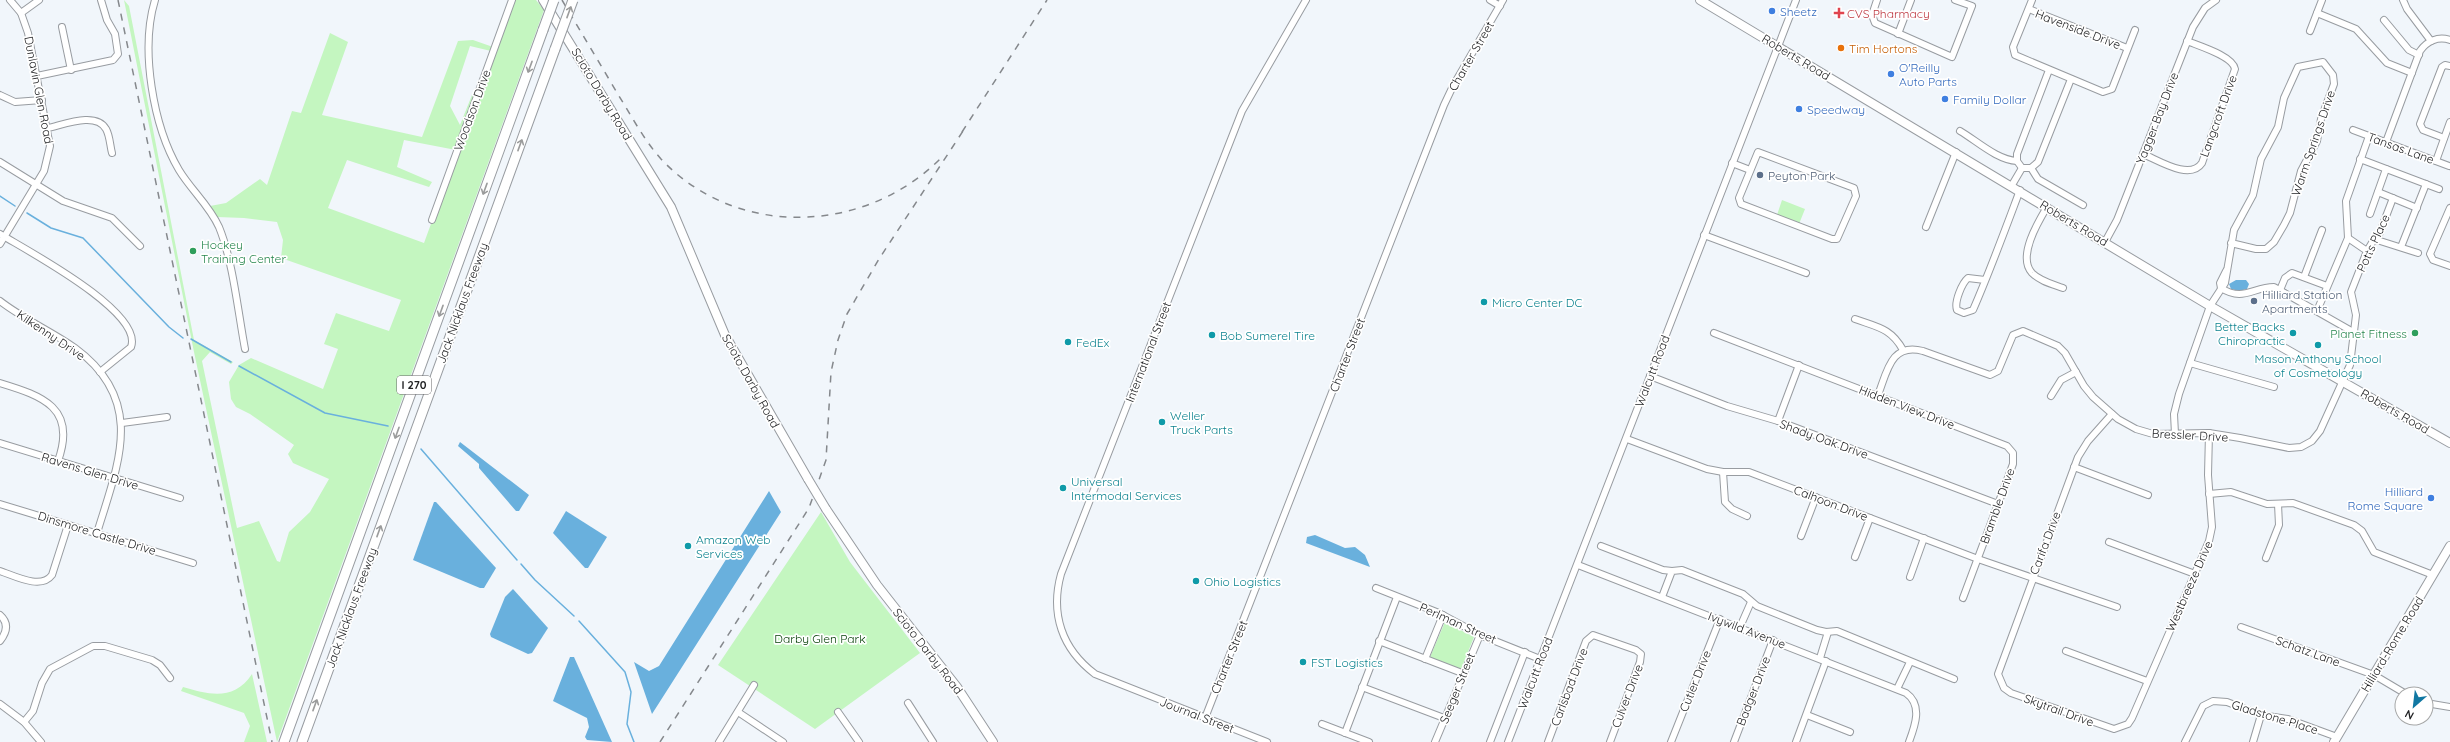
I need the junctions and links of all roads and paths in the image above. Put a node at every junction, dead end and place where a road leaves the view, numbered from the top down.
1 (10, 0) edge
2 (39, 0) edge
3 (101, 0) edge
4 (155, 0) edge
5 (512, 0) edge
6 (543, 0) edge
7 (554, 0) edge
8 (573, 0) edge
9 (1306, 0) edge
10 (1490, 0) edge
11 (1700, 0) edge
12 (1796, 0) edge
13 (1877, 0) edge
14 (1911, 0) edge
15 (1955, 0) edge
16 (2032, 0) edge
17 (2216, 0) edge
18 (2322, 0) edge
19 (2403, 0) edge
20 (1502, 3) edge
21 (2028, 9) junction
22 (21, 13) junction
23 (2316, 13) junction
24 (2384, 20) dead end
25 (62, 27) dead end
26 (2135, 30) dead end
27 (2310, 31) dead end
28 (1898, 34) junction
29 (2450, 40) edge
30 (2187, 41) junction
31 (2431, 41) junction
32 (1778, 46) junction
33 (2128, 48) junction
34 (2419, 55) junction
35 (2450, 66) edge
36 (71, 70) junction
37 (2049, 70) junction
38 (2412, 73) junction
39 (37, 76) junction
40 (2071, 79) junction
41 (0, 95) edge
42 (42, 100) junction
43 (2450, 122) edge
44 (48, 128) junction
45 (2353, 130) dead end
46 (1960, 131) dead end
47 (2369, 136) junction
48 (2444, 138) junction
49 (2386, 142) junction
50 (1956, 152) junction
51 (112, 153) dead end
52 (2143, 154) junction
53 (2360, 159) junction
54 (2017, 161) junction
55 (2436, 161) junction
56 (0, 162) edge
57 (1732, 163) junction
58 (2449, 166) dead end
59 (2022, 168) junction
60 (2031, 168) junction
61 (2386, 169) junction
62 (1750, 170) junction
63 (37, 184) junction
64 (2426, 184) junction
65 (2012, 185) junction
66 (2439, 189) dead end
67 (2020, 190) junction
68 (2378, 192) junction
69 (2393, 198) junction
70 (2082, 205) dead end
71 (2047, 207) junction
72 (2417, 208) junction
73 (2450, 208) edge
74 (2370, 214) dead end
75 (432, 220) dead end
76 (1926, 227) dead end
77 (2322, 230) dead end
78 (1704, 234) junction
79 (2, 235) edge
80 (2348, 238) junction
81 (2377, 240) junction
82 (2105, 242) junction
83 (2231, 243) junction
84 (0, 244) edge
85 (140, 246) dead end
86 (2401, 247) junction
87 (2367, 251) junction
88 (2418, 253) dead end
89 (2450, 266) edge
90 (1806, 273) dead end
91 (2304, 277) junction
92 (1985, 280) junction
93 (2326, 286) junction
94 (2063, 288) dead end
95 (2221, 288) junction
96 (2280, 290) junction
97 (0, 301) edge
98 (2210, 306) junction
99 (2317, 311) junction
100 (1855, 319) dead end
101 (1714, 333) dead end
102 (2355, 333) junction
103 (246, 349) dead end
104 (1903, 350) junction
105 (2190, 363) junction
106 (1799, 365) junction
107 (100, 372) junction
108 (2076, 372) junction
109 (1650, 376) junction
110 (2343, 382) junction
111 (0, 383) edge
112 (2274, 387) dead end
113 (1878, 395) junction
114 (2051, 396) dead end
115 (2112, 414) junction
116 (167, 417) dead end
117 (1778, 422) junction
118 (122, 423) junction
119 (2175, 434) junction
120 (2209, 434) junction
121 (1627, 439) junction
122 (0, 443) edge
123 (2450, 443) edge
124 (2013, 453) joint
125 (58, 461) junction
126 (2074, 467) junction
127 (1723, 472) junction
128 (114, 478) junction
129 (2209, 494) junction
130 (2148, 495) dead end
131 (1816, 497) junction
132 (180, 498) dead end
133 (0, 504) edge
134 (1998, 504) junction
135 (2278, 504) junction
136 (1747, 516) dead end
137 (1870, 518) junction
138 (68, 525) junction
139 (97, 533) junction
140 (1801, 536) dead end
141 (1924, 538) junction
142 (2109, 542) dead end
143 (1601, 546) dead end
144 (2450, 546) edge
145 (1855, 558) dead end
146 (2266, 558) dead end
147 (1978, 559) junction
148 (193, 563) dead end
149 (1578, 565) junction
150 (0, 571) edge
151 (1672, 571) junction
152 (2195, 574) junction
153 (2433, 575) junction
154 (2033, 577) junction
155 (1910, 578) dead end
156 (1376, 588) dead end
157 (1397, 597) junction
158 (1662, 597) junction
159 (1963, 598) dead end
160 (1751, 602) junction
161 (2117, 607) dead end
162 (0, 615) edge
163 (1443, 615) junction
164 (1720, 619) junction
165 (1740, 627) junction
166 (2241, 627) dead end
167 (1828, 632) junction
168 (1480, 635) junction
169 (1592, 635) joint
170 (1773, 640) junction
171 (0, 641) edge
172 (1380, 641) junction
173 (2066, 651) dead end
174 (1525, 652) junction
175 (1820, 658) junction
176 (1540, 659) junction
177 (1424, 660) junction
178 (1826, 661) junction
179 (1910, 662) junction
180 (1462, 673) junction
181 (2374, 675) junction
182 (170, 678) dead end
183 (1954, 679) dead end
184 (2147, 681) junction
185 (2000, 682) joint
186 (754, 685) dead end
187 (1362, 687) junction
188 (2394, 687) edge
189 (1127, 688) joint
190 (1897, 689) junction
191 (908, 703) dead end
192 (0, 704) edge
193 (2434, 704) edge
194 (2450, 707) edge
195 (738, 712) junction
196 (838, 712) dead end
197 (1807, 715) junction
198 (2262, 715) junction
199 (1205, 718) junction
200 (1444, 718) junction
201 (24, 722) junction
202 (1322, 724) dead end
203 (2121, 728) joint
204 (1850, 732) dead end
205 (1345, 733) junction
206 (2336, 739) edge
207 (284, 741) edge
208 (41, 742) edge
209 (302, 742) edge
210 (719, 742) edge
211 (783, 742) edge
212 (859, 742) edge
213 (934, 742) edge
214 (992, 742) edge
215 (1267, 742) edge
216 (1369, 742) edge
217 (1435, 742) edge
218 (1490, 742) edge
219 (1508, 742) edge
220 (1548, 742) edge
221 (1610, 742) edge
222 (1671, 742) edge
223 (1734, 742) edge
224 (1796, 742) edge
225 (1909, 742) edge
226 (2185, 742) edge
227 (2254, 742) edge

1 - 22 street, Dunlavin Glen Road
2 - 22 street
3 - 36 street
4 - 103 street
5 - 75 street, Woodson Drive
6 - 214 main road, Scioto Darby Road, bridge
7 -> 207 highway, Jack Nicklaus Freeway / I 270, bridge
209 -> 8 highway, Jack Nicklaus Freeway / I 270, bridge
9 - 189 street, International Street
10 - 20 street
11 - 32 main road, Roberts Road
12 - 32 street, Walcutt Road
13 - 28 street
14 - 28 street
15 - 28 street
16 - 21 street
17 - 30 street, Yagger Bay Drive
18 - 23 street
19 - 31 street
20 - 199 street, Charter Street
21 - 33 street, Havenside Drive
21 - 37 street
22 - 39 street, Dunlavin Glen Road
23 - 27 street
23 - 38 street
24 - 34 street
25 - 36 street
26 - 33 street
29 - 31 street
30 - 52 street, Yagger Bay Drive
30 - 52 street, Langcroft Drive
31 - 34 street
32 - 50 main road, Roberts Road
32 - 57 street, Walcutt Road
33 - 40 street
34 - 38 street
35 - 48 street
36 - 39 street
37 - 40 street
37 - 54 street
38 - 49 street
39 - 42 street, Dunlavin Glen Road
40 - 60 street
41 - 42 street
42 - 44 street, Dunlavin Glen Road
43 - 48 street
44 - 51 street
44 - 63 street, Dunlavin Glen Road
45 - 47 street, Tansas Lane
46 - 54 street
47 - 49 street, Tansas Lane
47 - 53 street
48 - 55 street
49 - 55 street, Tansas Lane
50 - 65 main road, Roberts Road
50 - 76 street
52 - 82 street, Yagger Bay Drive
53 - 61 street
53 - 80 street
54 - 59 street
55 - 58 street, Tansas Lane
56 - 63 street
57 - 62 street
57 - 78 street, Walcutt Road
59 - 60 street
59 - 65 street
60 - 70 street
61 - 64 street
61 - 68 street
62 - 62 street
63 - 79 street, Dunlavin Glen Road
63 - 85 street
64 - 66 street
64 - 72 street
65 - 67 main road, Roberts Road
67 - 71 main road, Roberts Road
67 - 92 street
68 - 69 street
68 - 74 street
69 - 72 street
69 - 81 street, Potts Place
71 - 82 main road, Roberts Road
71 - 94 street
72 - 86 street
73 - 89 street
77 - 91 street
78 - 90 street
78 - 109 street, Walcutt Road
79 - 84 street, Dunlavin Glen Road
79 - 107 street
80 - 87 street
80 - 93 street
81 - 86 street
81 - 87 street, Potts Place
82 - 98 main road, Roberts Road
83 - 83 street, Warm Springs Drive
83 - 95 street
86 - 88 street
87 - 102 street, Potts Place
91 - 93 street
91 - 96 street
92 - 92 street
93 - 99 street
95 - 96 street
95 - 98 street
96 - 99 street
97 - 107 street, Kilkenny Drive
98 - 105 street
98 - 110 main road, Roberts Road
99 - 102 street
100 - 104 street
101 - 106 street, Hidden View Drive
102 - 110 street, Potts Place
104 - 108 street, Bressler Drive
104 - 113 street
105 - 112 street
105 - 119 street
106 - 113 street, Hidden View Drive
106 - 117 street
107 - 118 street, Kilkenny Drive
108 - 114 street
108 - 115 street, Bressler Drive
109 - 117 street, Shady Oak Drive
109 - 121 street, Walcutt Road
110 - 120 street, Bressler Drive
110 - 123 main road, Roberts Road
111 - 125 street
113 - 124 street, Hidden View Drive
115 - 119 street, Bressler Drive
115 - 126 street, Carifa Drive
116 - 118 street
117 - 134 street, Shady Oak Drive
118 - 128 street
119 - 120 street, Bressler Drive
120 - 129 street, Westbreeze Drive
121 - 127 street, Calhoon Drive
121 - 149 street, Walcutt Road
122 - 125 street, Ravens Glen Drive
124 - 134 street, Bramble Drive
125 - 128 street, Ravens Glen Drive
126 - 130 street
126 - 154 street, Carifa Drive
127 - 131 street, Calhoon Drive
127 - 136 street
128 - 132 street, Ravens Glen Drive
128 - 139 street
129 - 135 street
129 - 152 street, Westbreeze Drive
131 - 137 street, Calhoon Drive
131 - 140 street
133 - 138 street, Dinsmore Castle Drive
134 - 147 street, Bramble Drive
135 - 146 street
135 - 153 street
137 - 141 street, Calhoon Drive
137 - 145 street
138 - 139 street, Dinsmore Castle Drive
138 - 150 street
139 - 148 street, Dinsmore Castle Drive
141 - 147 street, Calhoon Drive
141 - 155 street
142 - 152 street
143 - 151 street
144 - 153 main road, Hilliard-Rome Road
147 - 154 street, Calhoon Drive
147 - 159 street, Bramble Drive
149 - 158 street, Ivywild Avenue
149 - 176 street, Walcutt Road
151 - 158 street
151 - 160 street
152 - 184 street, Westbreeze Drive
153 - 181 main road, Hilliard-Rome Road
154 - 161 street, Calhoon Drive
154 - 185 street, Carifa Drive
156 - 157 street, Perlman Street
157 - 163 street, Perlman Street
157 - 172 street
158 - 164 street, Ivywild Avenue
160 - 165 street
160 - 167 street
162 - 171 street
163 - 168 street, Perlman Street
163 - 177 street
164 - 165 street, Ivywild Avenue
164 - 222 street, Cutler Drive
165 - 170 street, Ivywild Avenue
166 - 181 street, Schatz Lane
167 - 175 street
167 - 179 street
168 - 174 street, Perlman Street
168 - 180 street, Seeger Street
169 - 220 street, Carlsbad Drive
169 - 221 street, Culver Drive
170 - 175 street, Ivywild Avenue
170 - 223 street, Badger Drive
172 - 177 street
172 - 187 street
173 - 184 street
174 - 176 street, Perlman Street
174 - 218 street
175 - 178 street, Ivywild Avenue
176 - 219 street, Walcutt Road
177 - 180 street
178 - 190 street, Ivywild Avenue
178 - 197 street
179 - 183 street
179 - 190 street
180 - 200 street, Seeger Street
181 - 188 street, Schatz Lane
181 - 206 main road, Hilliard-Rome Road
182 - 201 street
184 - 203 street, Westbreeze Drive
185 - 203 street, Skytrail Drive
186 - 195 street
187 - 200 street
187 - 205 street
189 - 199 street, Journal Street
190 - 225 street, Ivywild Avenue
191 - 213 street
192 - 201 street
193 - 194 street
195 - 210 street
195 - 211 street
196 - 212 street
197 - 204 street
197 - 224 street
198 - 206 street, Gladstone Place
198 - 226 street, Gladstone Place
198 - 227 street
199 - 215 street, Journal Street
200 - 217 street, Seeger Street
201 - 208 street
202 - 205 street
205 - 216 street

